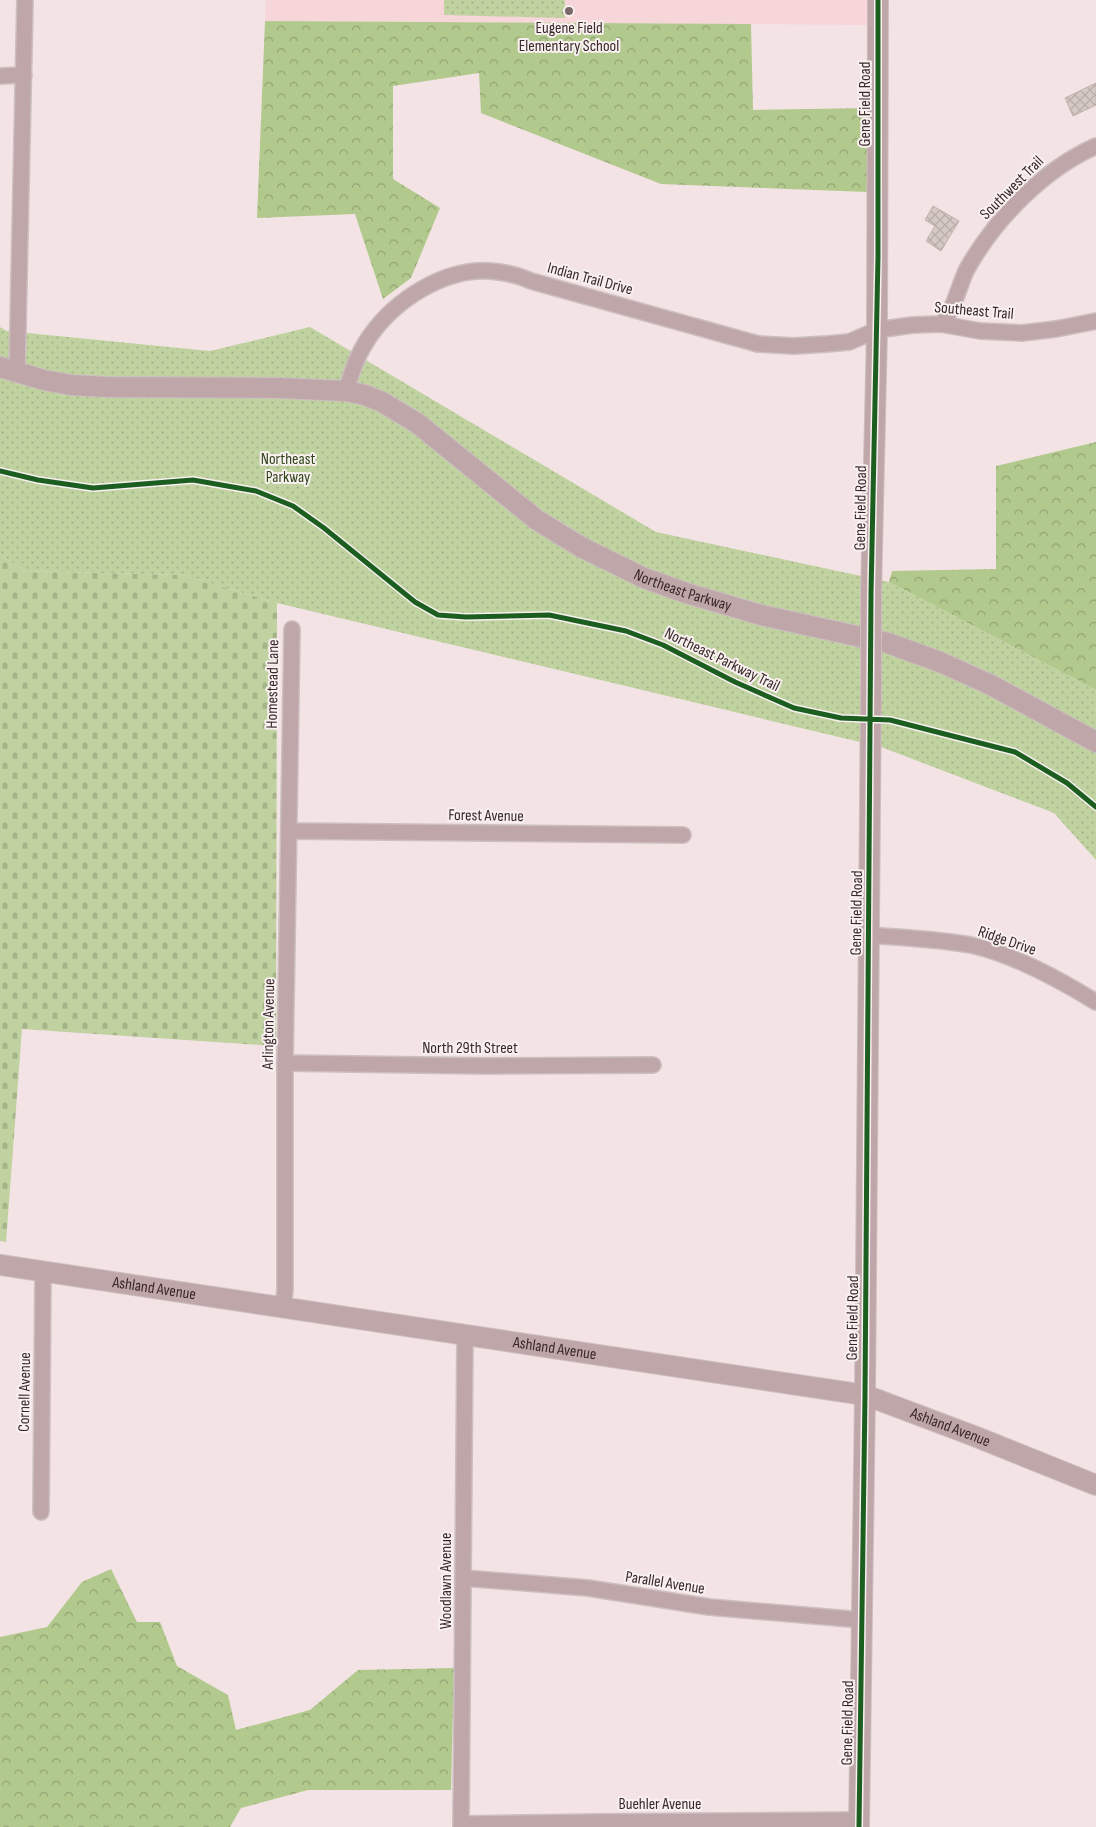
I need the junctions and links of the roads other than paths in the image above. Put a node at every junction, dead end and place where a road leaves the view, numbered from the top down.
1 (25, 0) edge
2 (878, 0) edge
3 (0, 76) edge
4 (24, 76) junction
5 (1096, 146) edge
6 (1096, 321) edge
7 (941, 324) junction
8 (878, 330) junction
9 (9, 370) edge
10 (346, 391) junction
11 (292, 629) dead end
12 (289, 741) joint
13 (1096, 742) edge
14 (289, 831) junction
15 (683, 834) dead end
16 (869, 935) junction
17 (1096, 1002) edge
18 (286, 1063) junction
19 (653, 1065) dead end
20 (0, 1265) edge
21 (43, 1272) junction
22 (283, 1308) junction
23 (465, 1336) junction
24 (865, 1395) junction
25 (1096, 1485) edge
26 (41, 1512) dead end
27 (464, 1578) junction
28 (862, 1620) junction
29 (859, 1824) edge
30 (461, 1826) edge

1 - 4 street
2 - 8 street, Gene Field Road
3 - 4 street
4 - 9 street
5 - 7 street, Southwest Trail
6 - 7 street, Southeast Trail
7 - 8 street, Southeast Trail
8 - 10 street, Indian Trail Drive
8 - 16 street, Gene Field Road, bridge
9 - 10 street, Northeast Parkway
10 - 13 street, Northeast Parkway
11 - 12 street, Homestead Lane
12 - 14 street, Arlington Avenue
14 - 15 street, Forest Avenue
14 - 18 street, Arlington Avenue
16 - 17 street, Ridge Drive
16 - 24 street, Gene Field Road
18 - 19 street, North 29th Street
18 - 22 street, Arlington Avenue
20 - 21 street, Ashland Avenue
21 - 22 street, Ashland Avenue
21 - 26 street, Cornell Avenue
22 - 23 street, Ashland Avenue
23 - 24 street, Ashland Avenue
23 - 27 street, Woodlawn Avenue
24 - 25 street, Ashland Avenue
24 - 28 street, Gene Field Road
27 - 28 street, Parallel Avenue
27 - 30 street, Woodlawn Avenue
28 - 29 street, Gene Field Road
29 - 30 street, Buehler Avenue

